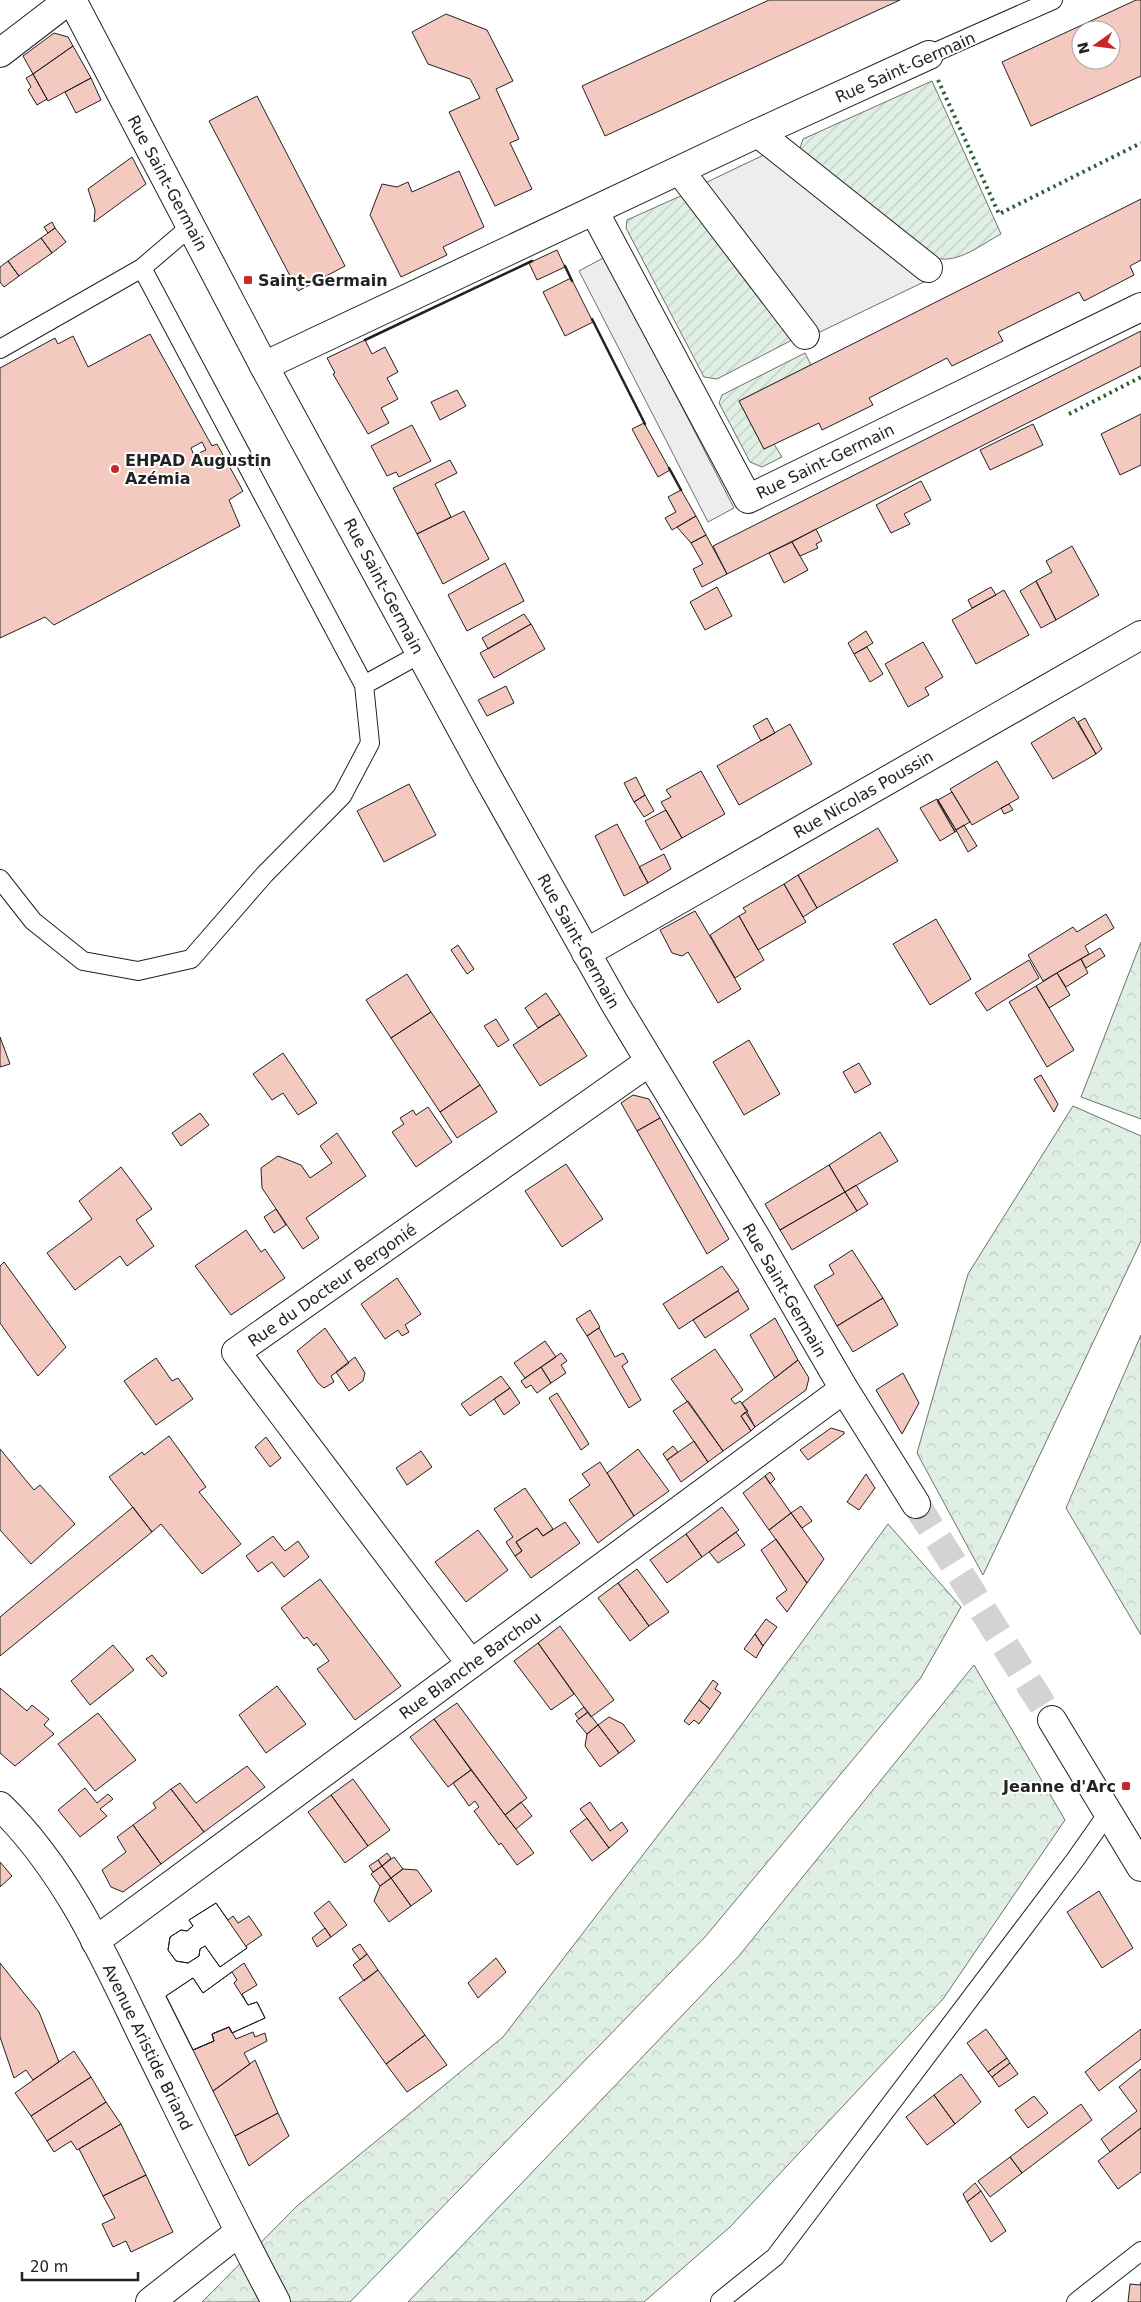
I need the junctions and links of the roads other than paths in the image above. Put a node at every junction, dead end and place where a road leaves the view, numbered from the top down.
1 (71, 0) edge
2 (1053, 0) edge
3 (0, 53) edge
4 (929, 55) joint
5 (758, 133) junction
6 (680, 171) junction
7 (594, 211) junction
8 (191, 226) junction
9 (142, 268) junction
10 (928, 268) dead end
11 (1141, 307) edge
12 (805, 334) dead end
13 (0, 349) edge
14 (264, 366) junction
15 (1141, 636) edge
16 (420, 654) junction
17 (364, 685) junction
18 (0, 878) edge
19 (586, 953) junction
20 (649, 1062) junction
21 (844, 1390) junction
22 (916, 1504) tunnel mouth
23 (471, 1664) junction
24 (1052, 1720) tunnel mouth
25 (0, 1806) edge
26 (1108, 1813) junction
27 (1141, 1867) edge
28 (95, 1940) junction
29 (238, 2232) junction
30 (1141, 2251) edge
31 (720, 2301) edge
32 (150, 2302) edge
33 (276, 2302) edge
34 (1076, 2302) edge

1 - 3 street
1 - 8 street, Rue Saint-Germain
2 - 4 lane, Rue Saint-Germain
4 - 5 street, Rue Saint-Germain
5 - 6 street, Rue Saint-Germain
5 - 10 street
6 - 7 street, Rue Saint-Germain
6 - 12 street
7 - 11 street, Rue Saint-Germain
7 - 14 street, Rue Saint-Germain
8 - 9 lane
8 - 14 street, Rue Saint-Germain
9 - 13 lane
9 - 17 lane
14 - 16 street, Rue Saint-Germain
15 - 19 street, Rue Nicolas Poussin
16 - 17 lane
16 - 19 street, Rue Saint-Germain
17 - 18 lane
19 - 20 street, Rue Saint-Germain
20 - 21 street, Rue Saint-Germain
20 - 23 street, Rue du Docteur Bergonié
21 - 22 street, Rue Saint-Germain
21 - 23 street, Rue Blanche Barchou
23 - 28 street, Rue Blanche Barchou
24 - 26 street
25 - 28 street, Avenue Aristide Briand
26 - 27 street
26 - 31 lane
28 - 29 street, Avenue Aristide Briand
29 - 32 street
29 - 33 street, Avenue Aristide Briand
30 - 34 lane

